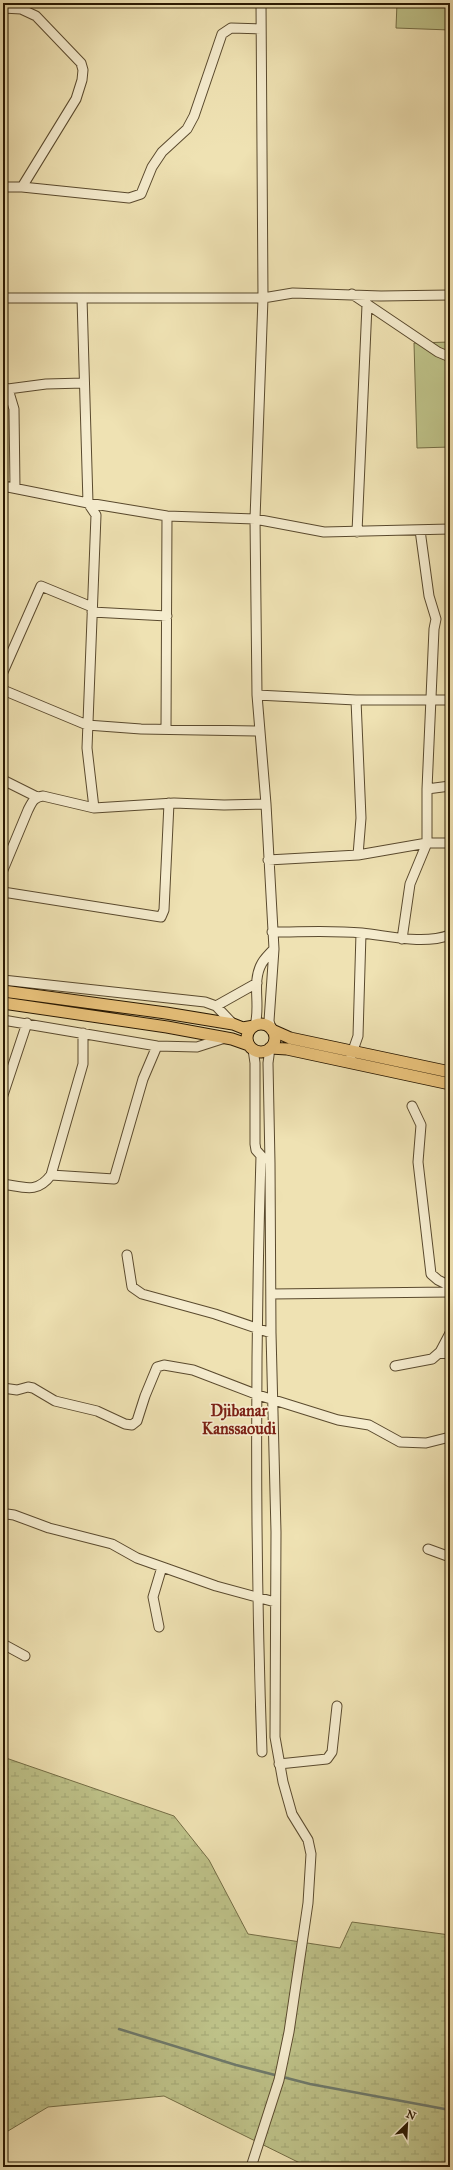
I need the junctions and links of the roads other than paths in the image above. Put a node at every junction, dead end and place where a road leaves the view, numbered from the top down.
1 (261, 3) edge
2 (3, 8) edge
3 (261, 29) junction
4 (3, 187) edge
5 (22, 187) junction
6 (352, 294) junction
7 (450, 295) edge
8 (3, 298) edge
9 (82, 298) junction
10 (263, 298) junction
11 (367, 305) junction
12 (450, 357) edge
13 (84, 383) junction
14 (5, 388) edge
15 (3, 486) edge
16 (15, 488) junction
17 (88, 503) junction
18 (167, 516) junction
19 (255, 519) junction
20 (450, 529) edge
21 (420, 530) junction
22 (357, 532) junction
23 (92, 610) junction
24 (167, 616) junction
25 (3, 672) edge
26 (3, 690) edge
27 (257, 695) junction
28 (356, 700) junction
29 (450, 700) edge
30 (431, 701) junction
31 (87, 725) junction
32 (166, 729) junction
33 (258, 731) junction
34 (3, 780) edge
35 (450, 786) edge
36 (427, 789) junction
37 (37, 797) junction
38 (169, 803) junction
39 (266, 804) junction
40 (94, 808) junction
41 (427, 843) junction
42 (450, 843) edge
43 (358, 855) junction
44 (268, 860) junction
45 (3, 870) edge
46 (3, 892) edge
47 (272, 932) junction
48 (361, 933) junction
49 (450, 934) edge
50 (402, 939) junction
51 (274, 949) junction
52 (3, 980) edge
53 (256, 983) junction
54 (3, 991) edge
55 (3, 1003) edge
56 (216, 1006) junction
57 (166, 1013) junction
58 (3, 1020) edge
59 (27, 1023) junction
60 (233, 1024) junction
61 (255, 1026) junction
62 (167, 1027) junction
63 (271, 1029) junction
64 (83, 1033) junction
65 (225, 1038) junction
66 (157, 1046) junction
67 (251, 1047) junction
68 (270, 1048) junction
69 (353, 1051) junction
70 (348, 1062) junction
71 (450, 1072) edge
72 (6, 1075) edge
73 (450, 1084) edge
74 (3, 1095) edge
75 (412, 1106) dead end
76 (260, 1156) junction
77 (270, 1163) junction
78 (51, 1175) junction
79 (3, 1184) edge
80 (127, 1255) dead end
81 (450, 1286) edge
82 (450, 1292) edge
83 (271, 1294) junction
84 (256, 1328) junction
85 (271, 1333) junction
86 (450, 1333) edge
87 (440, 1352) junction
88 (450, 1355) edge
89 (395, 1366) dead end
90 (3, 1388) edge
91 (258, 1395) junction
92 (274, 1400) junction
93 (450, 1437) edge
94 (3, 1516) edge
95 (428, 1550) dead end
96 (450, 1557) edge
97 (162, 1567) junction
98 (257, 1598) junction
99 (275, 1602) junction
100 (159, 1627) dead end
101 (3, 1644) edge
102 (25, 1656) dead end
103 (337, 1706) dead end
104 (262, 1752) dead end
105 (279, 1764) junction
106 (252, 2167) edge

1 - 3 street
2 - 5 street
3 - 5 street
3 - 10 street
4 - 5 street
6 - 7 street
6 - 10 street
6 - 11 street
8 - 9 street
9 - 10 street
9 - 13 street
10 - 19 street
11 - 12 street
11 - 22 street
13 - 14 street
13 - 17 street
14 - 16 street
15 - 16 street
16 - 17 street
17 - 18 street
17 - 23 street
18 - 19 street
18 - 24 street
19 - 22 street
19 - 27 street
20 - 21 street
21 - 22 street
21 - 30 street
23 - 24 street
23 - 25 street
23 - 31 street
24 - 32 street
26 - 31 street
27 - 28 street
27 - 33 street
28 - 30 street
28 - 43 street
29 - 30 street
30 - 36 street
31 - 32 street
31 - 40 street
32 - 33 street
33 - 39 street
34 - 37 street
35 - 36 street
36 - 41 street
37 - 40 street
37 - 45 street
38 - 39 street
38 - 40 street
38 - 46 street
39 - 44 street
41 - 42 street
41 - 43 street
41 - 50 street
43 - 44 street
44 - 47 street
47 - 48 street
47 - 51 street
48 - 50 street
48 - 69 street
49 - 50 street
51 - 53 street
51 - 63 street
52 - 56 street
53 - 56 street
53 - 61 street
54 - 57 main road
55 - 62 main road
56 - 60 street
57 - 60 main road
57 - 62 main road
58 - 59 street
59 - 64 street
59 - 72 street
60 - 61 main road
61 - 63 main road
61 - 67 main road
62 - 65 main road
63 - 68 main road
63 - 69 main road
64 - 66 street
64 - 78 street
65 - 66 street
65 - 67 main road
66 - 78 street
67 - 68 main road
67 - 76 street
68 - 70 main road
68 - 77 street
69 - 70 street
69 - 71 main road
70 - 73 main road
72 - 74 street
75 - 81 street
76 - 77 street
76 - 84 street
77 - 83 street
78 - 79 street
80 - 84 street
82 - 83 street
83 - 85 street
84 - 85 street
84 - 91 street
85 - 92 street
86 - 87 street
87 - 88 street
87 - 89 street
90 - 91 street
91 - 92 street
91 - 98 street
92 - 93 street
92 - 99 street
94 - 97 street
95 - 96 street
97 - 98 street
97 - 100 street
98 - 99 street
98 - 104 street
99 - 105 street
101 - 102 street
103 - 105 street
105 - 106 street

